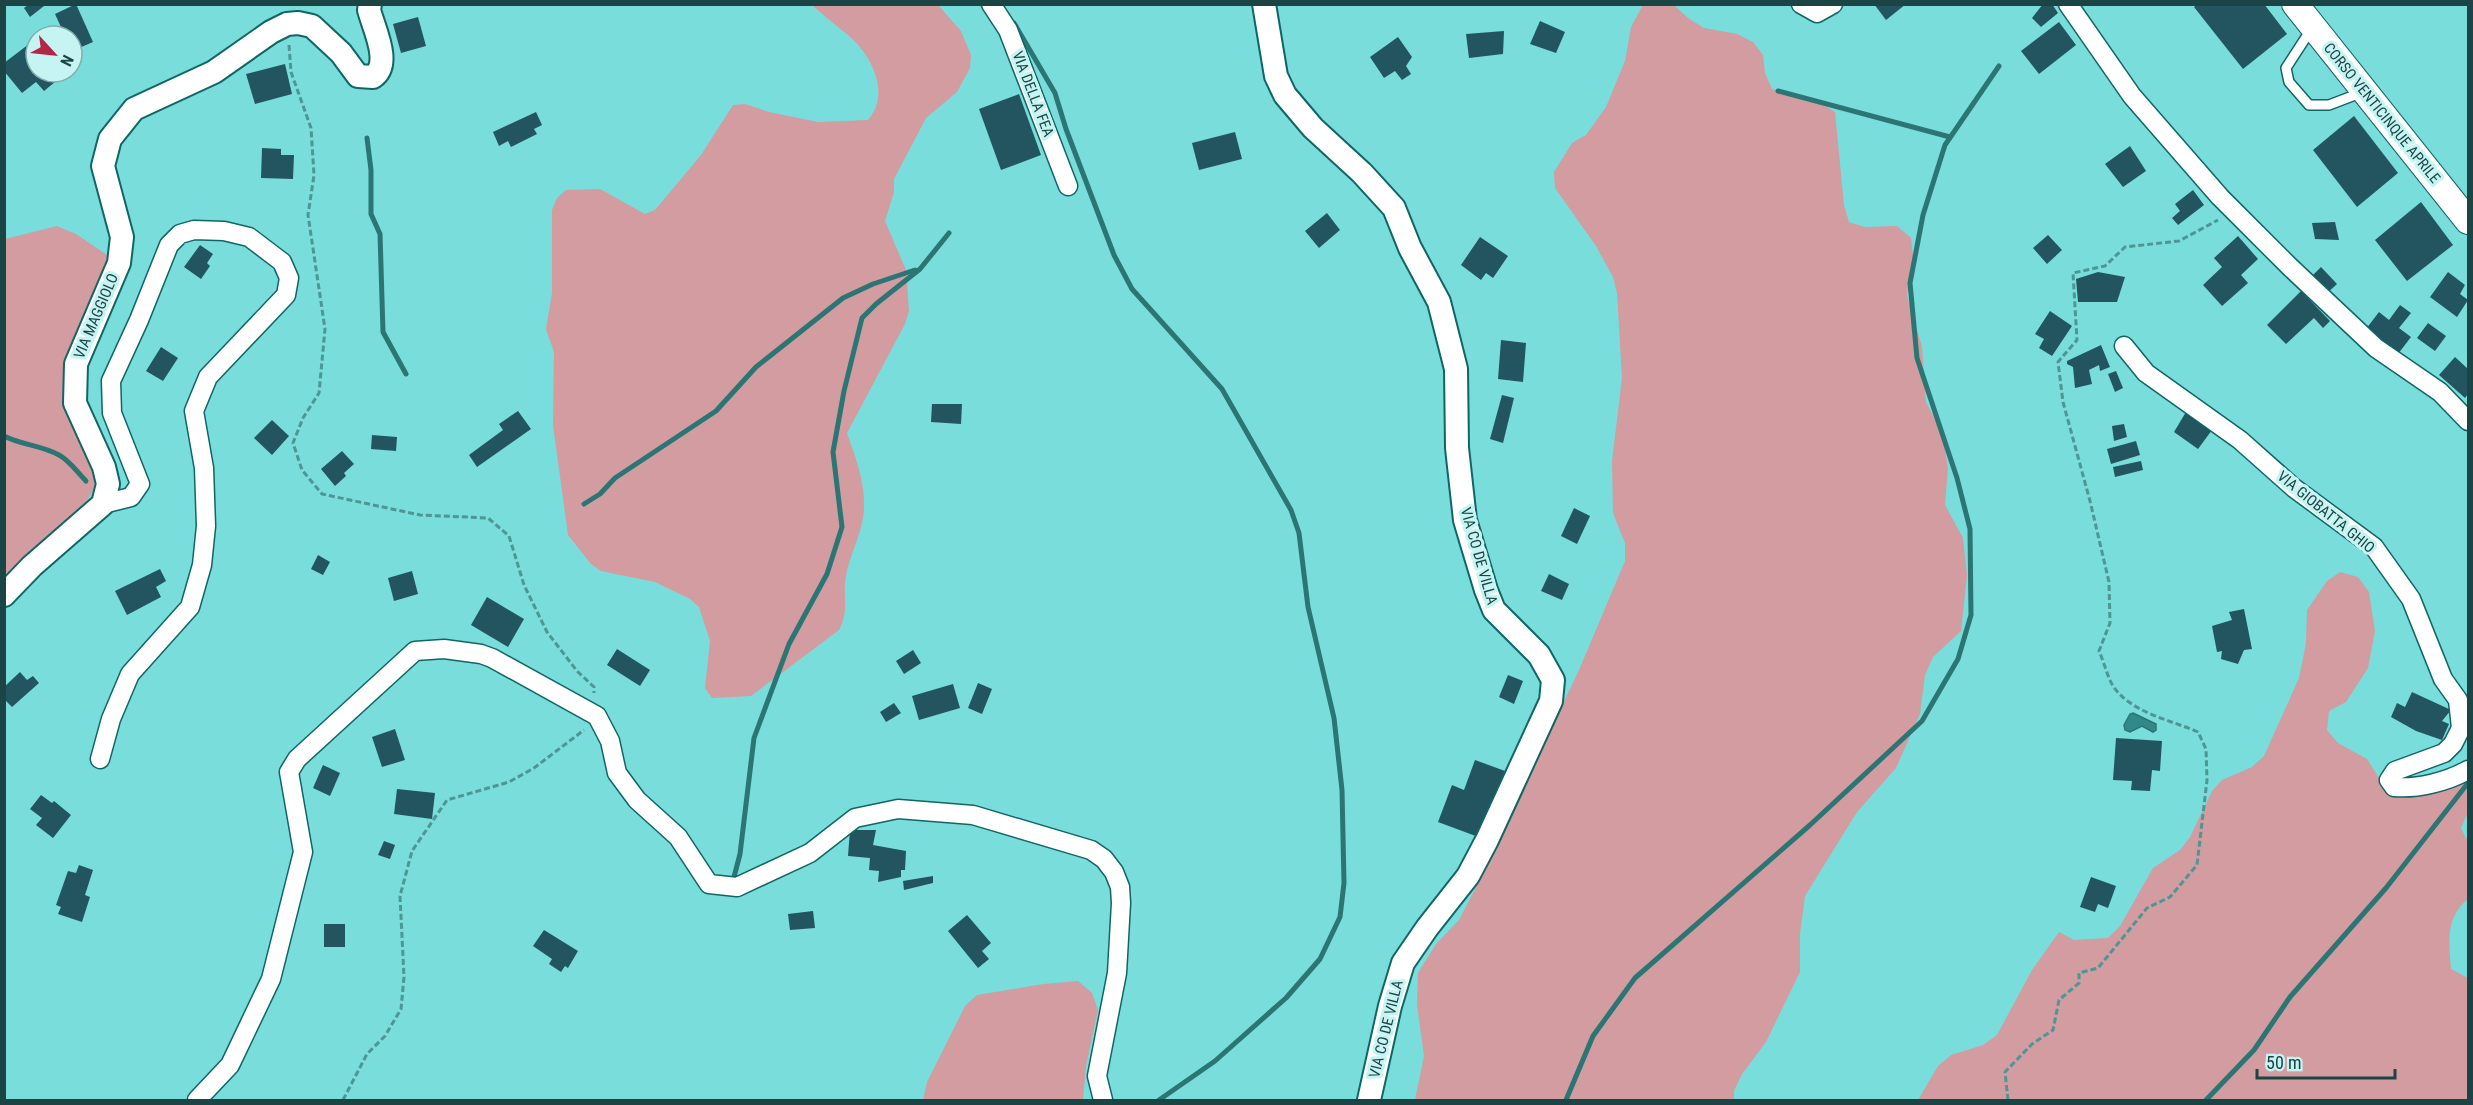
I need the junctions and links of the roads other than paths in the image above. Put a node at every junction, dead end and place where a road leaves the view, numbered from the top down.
1 (370, 4) edge
2 (991, 4) edge
3 (1264, 4) edge
4 (1801, 4) edge
5 (1833, 4) edge
6 (2068, 4) edge
7 (2303, 11) edge
8 (2365, 91) junction
9 (1068, 186) dead end
10 (2469, 221) edge
11 (2124, 346) dead end
12 (2469, 421) edge
13 (103, 504) junction
14 (4, 595) edge
15 (100, 759) dead end
16 (2469, 770) edge
17 (197, 1101) edge
18 (1102, 1101) edge
19 (1369, 1101) edge

1 - 13 street, VIA MAGGIOLO
2 - 9 street, VIA DELLA FEA
3 - 19 street, VIA CO DE VILLA
4 - 5 street
6 - 12 street
7 - 8 main road, CORSO VENTICINQUE APRILE
7 - 8 lane
8 - 10 main road, CORSO VENTICINQUE APRILE
11 - 16 street, VIA GIOBATTA GHIO
13 - 14 street
13 - 15 street
17 - 18 street

